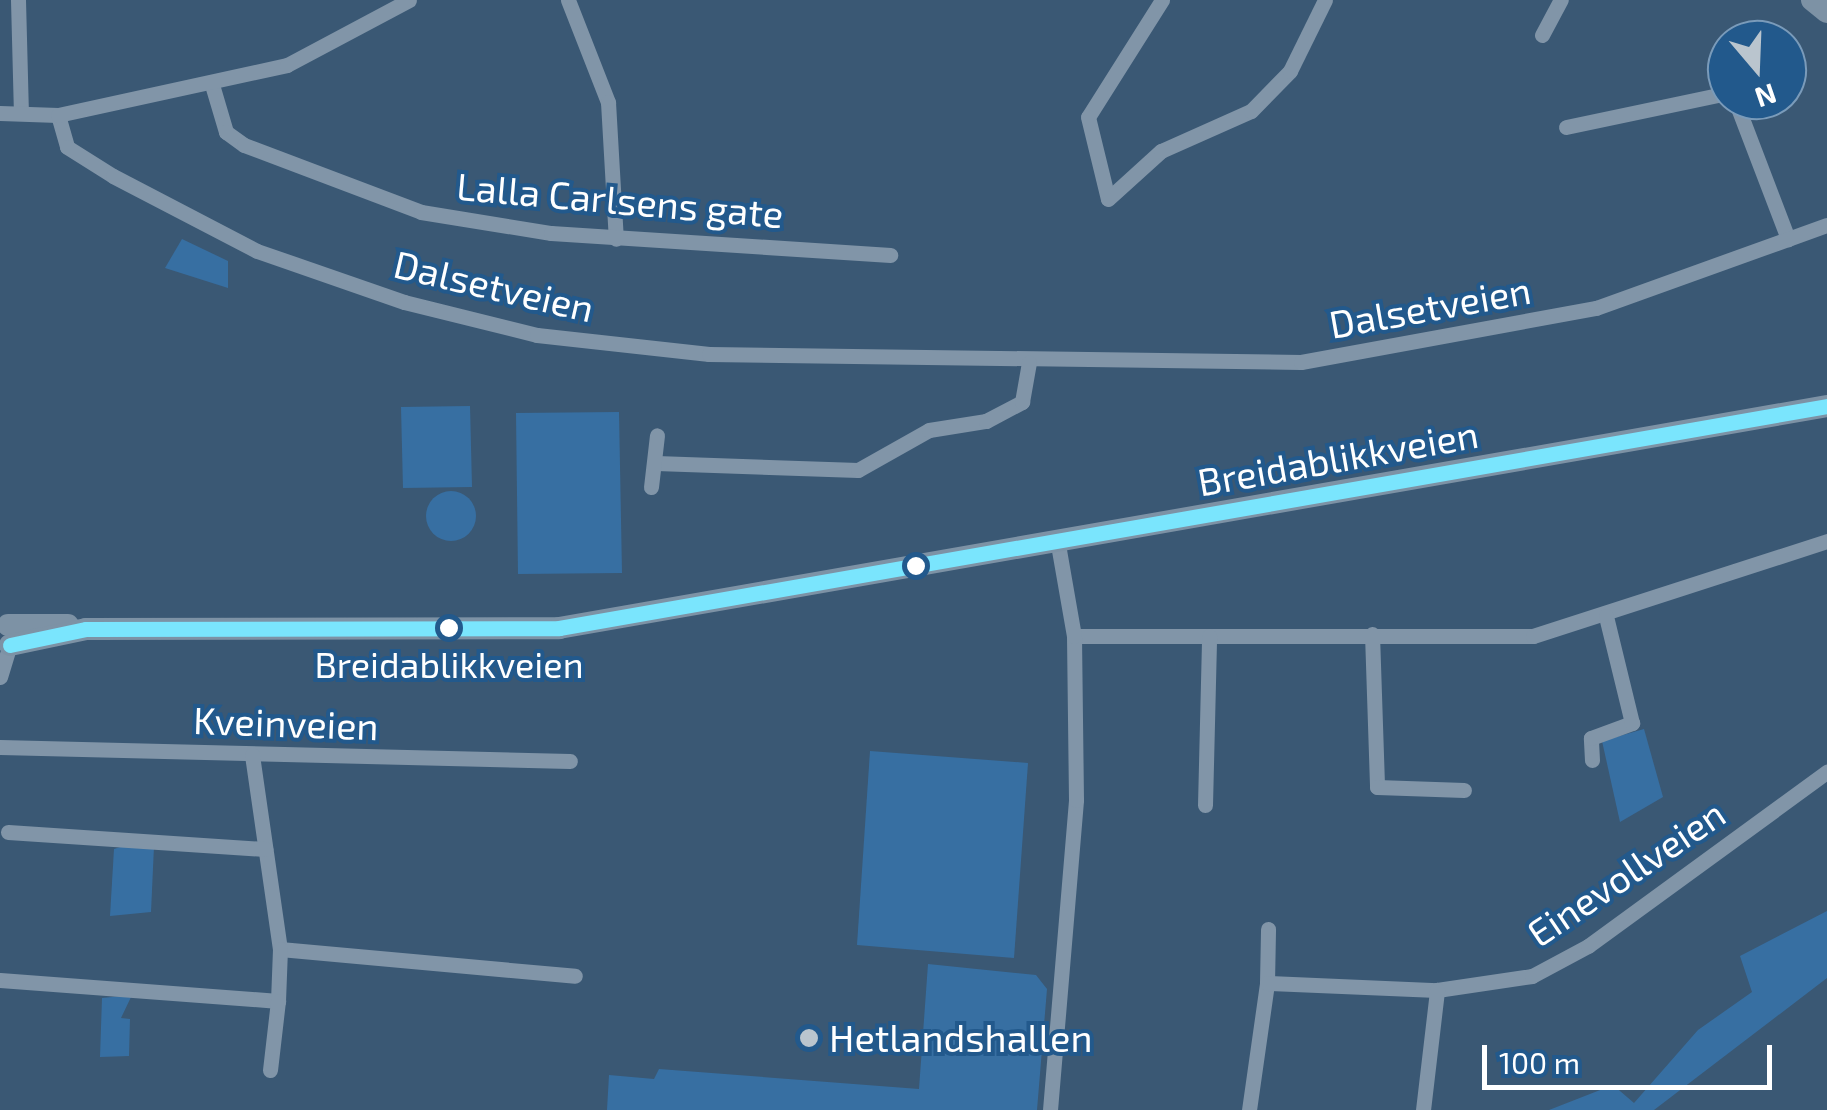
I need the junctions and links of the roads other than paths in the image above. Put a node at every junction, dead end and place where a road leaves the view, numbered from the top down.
1 (18, 0) edge
2 (410, 0) edge
3 (569, 0) edge
4 (1162, 0) edge
5 (1325, 0) edge
6 (1561, 0) edge
7 (1812, 0) edge
8 (1827, 12) edge
9 (1542, 35) dead end
10 (213, 88) junction
11 (1707, 97) edge
12 (20, 112) junction
13 (0, 113) edge
14 (58, 115) junction
15 (1742, 120) edge
16 (1566, 127) dead end
17 (1827, 225) edge
18 (616, 238) junction
19 (1788, 239) junction
20 (890, 255) dead end
21 (1029, 363) junction
22 (1827, 406) edge
23 (657, 435) dead end
24 (656, 463) junction
25 (651, 487) dead end
26 (1827, 541) edge
27 (1058, 544) junction
28 (1606, 616) junction
29 (1372, 634) junction
30 (1074, 636) junction
31 (1209, 636) junction
32 (5, 638) edge
33 (0, 677) edge
34 (0, 747) edge
35 (252, 755) junction
36 (1592, 760) dead end
37 (570, 761) dead end
38 (1827, 772) edge
39 (1464, 790) dead end
40 (1205, 805) dead end
41 (8, 832) dead end
42 (264, 848) junction
43 (1268, 928) dead end
44 (280, 949) junction
45 (575, 976) dead end
46 (0, 980) edge
47 (1267, 982) junction
48 (1436, 990) junction
49 (278, 1001) junction
50 (270, 1070) dead end
51 (1050, 1110) edge
52 (1249, 1110) edge
53 (1423, 1110) edge

1 - 12 street
2 - 10 street
3 - 18 street
4 - 5 street
6 - 9 street
7 - 8 main road
10 - 14 street
10 - 18 street, Lalla Carlsens gate
11 - 16 street
12 - 13 street
12 - 14 street
14 - 21 street, Dalsetveien
15 - 19 street
17 - 19 street, Dalsetveien
18 - 20 street, Lalla Carlsens gate
19 - 21 street, Dalsetveien
21 - 24 street
22 - 27 main road, Breidablikkveien
23 - 24 street
24 - 25 street
26 - 28 street
27 - 30 street
27 - 32 main road, Breidablikkveien
28 - 29 street
28 - 36 street
29 - 31 street
29 - 39 street
30 - 31 street
30 - 51 street
31 - 40 street
32 - 33 street
34 - 35 street, Kveinveien
35 - 37 street, Kveinveien
35 - 42 street
38 - 48 street, Einevollveien
41 - 42 street
42 - 44 street
43 - 47 street
44 - 45 street
44 - 49 street
46 - 49 street
47 - 48 street, Einevollveien
47 - 52 street
48 - 53 street
49 - 50 street

